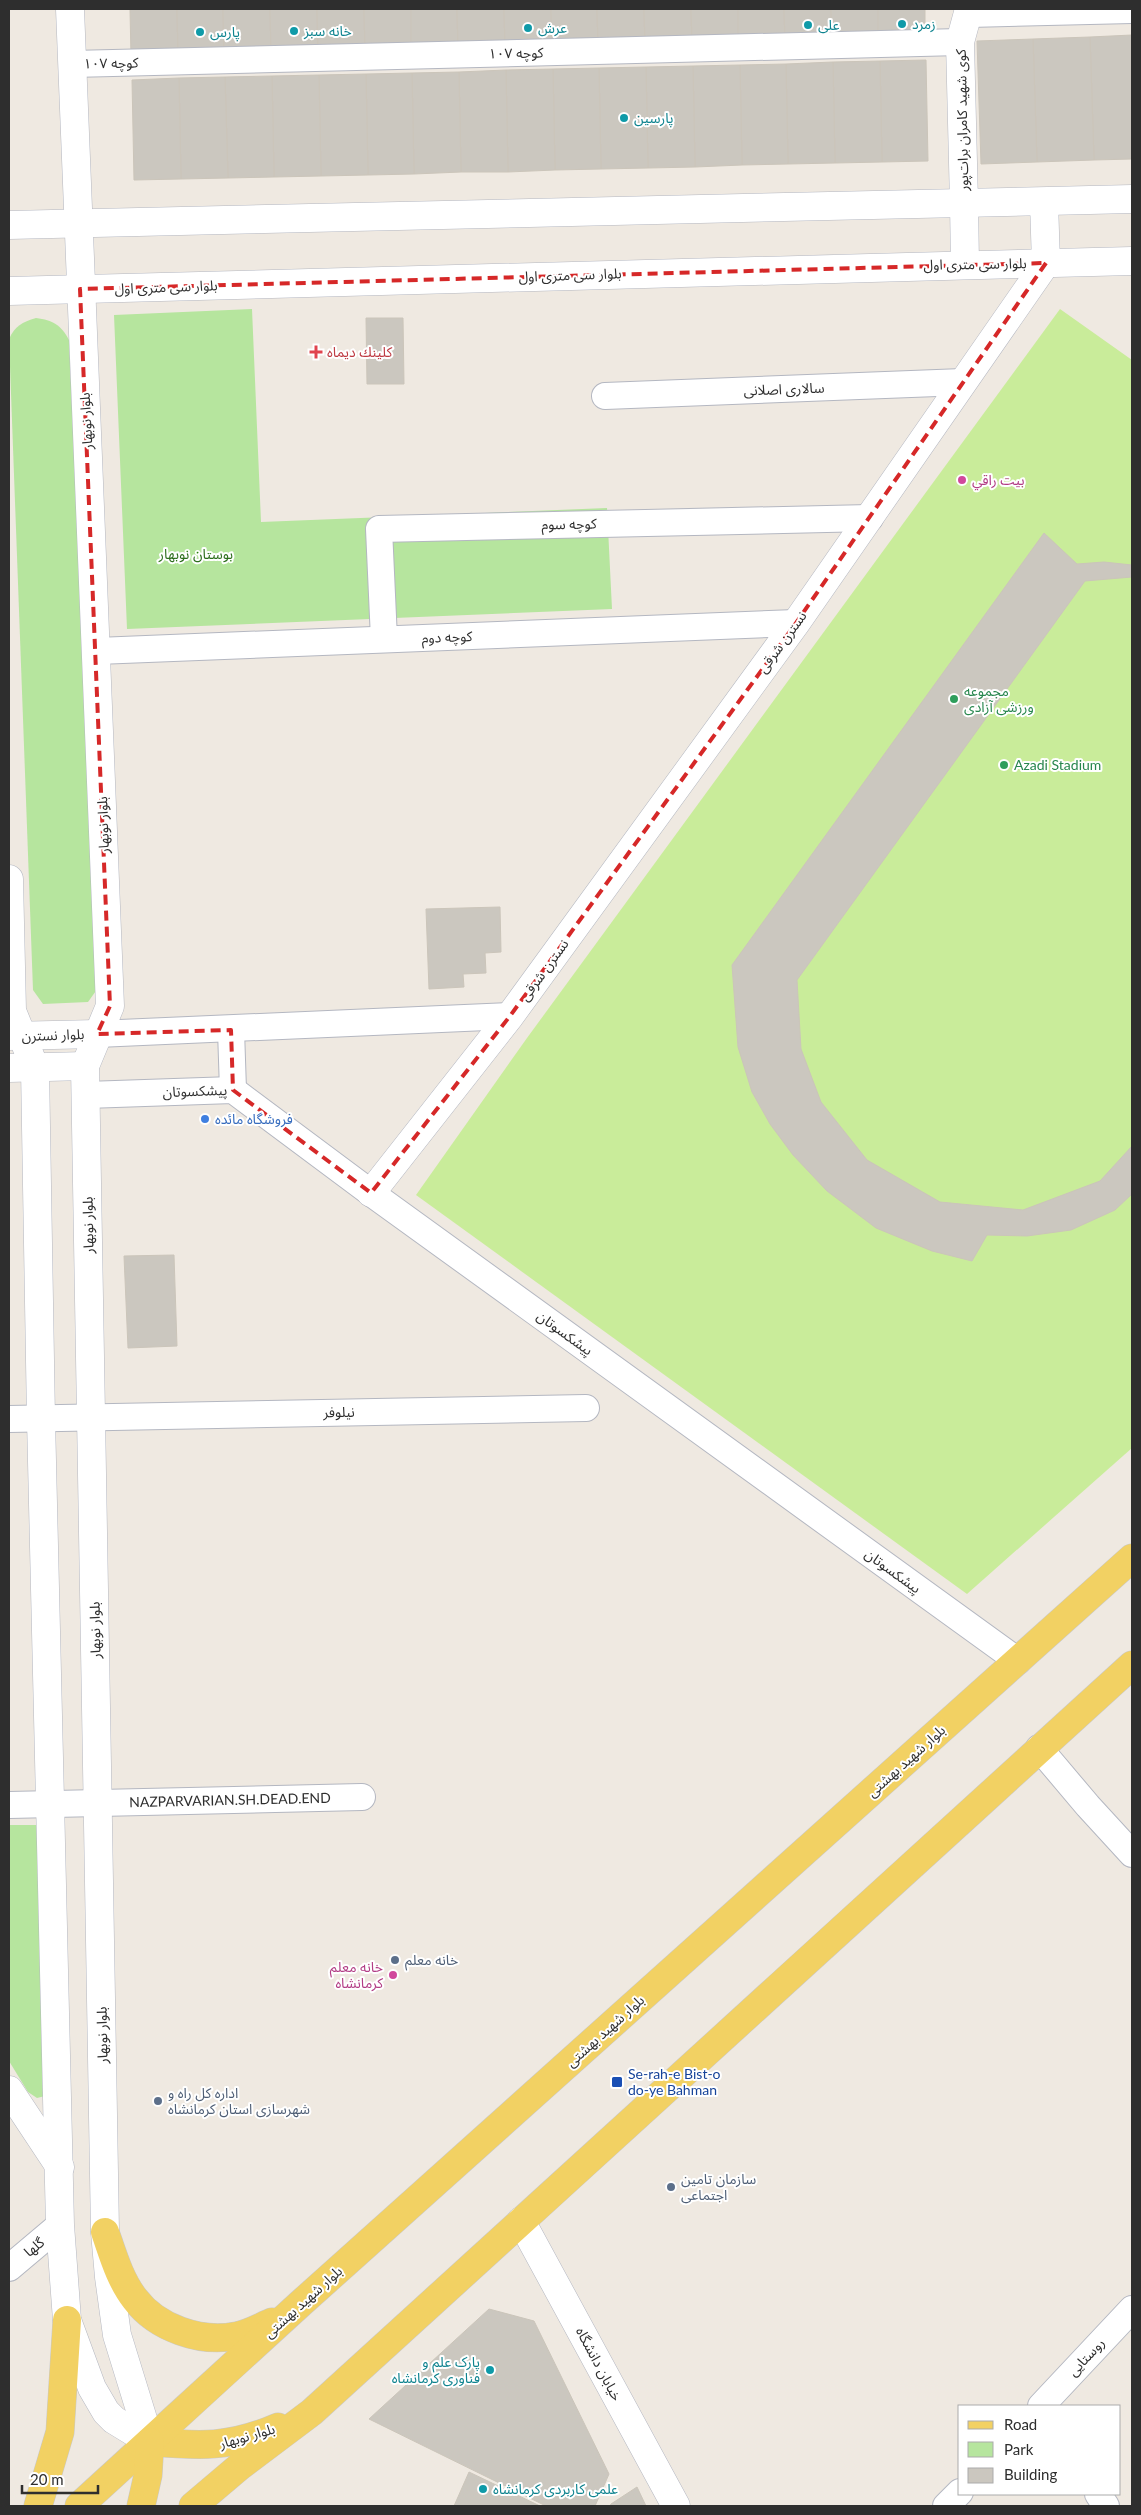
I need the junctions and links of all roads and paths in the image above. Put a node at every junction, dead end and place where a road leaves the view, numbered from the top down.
1 (70, 9) edge
2 (1132, 10) edge
3 (969, 12) edge
4 (960, 42) junction
5 (72, 64) junction
6 (1132, 199) edge
7 (1044, 202) junction
8 (964, 203) junction
9 (77, 223) junction
10 (9, 225) edge
11 (1132, 261) edge
12 (1046, 263) junction
13 (965, 264) junction
14 (80, 289) junction
15 (9, 291) edge
16 (963, 382) junction
17 (605, 396) dead end
18 (870, 518) junction
19 (796, 623) junction
20 (384, 639) junction
21 (97, 651) junction
22 (9, 878) edge
23 (510, 1016) junction
24 (231, 1030) junction
25 (97, 1034) junction
26 (16, 1036) edge
27 (85, 1066) junction
28 (22, 1068) edge
29 (233, 1090) junction
30 (86, 1095) junction
31 (371, 1193) junction
32 (586, 1408) dead end
33 (41, 1418) junction
34 (91, 1418) junction
35 (9, 1419) edge
36 (1132, 1558) edge
37 (1018, 1661) junction
38 (1132, 1665) edge
39 (1039, 1748) junction
40 (362, 1797) dead end
41 (99, 1802) junction
42 (52, 1804) junction
43 (9, 1805) edge
44 (1132, 1854) edge
45 (12, 2104) edge
46 (60, 2167) junction
47 (521, 2221) junction
48 (60, 2225) junction
49 (105, 2232) junction
50 (9, 2268) edge
51 (300, 2304) junction
52 (1132, 2309) edge
53 (67, 2320) junction
54 (1042, 2405) edge
55 (312, 2412) junction
56 (150, 2442) junction
57 (958, 2494) edge
58 (1099, 2495) edge
59 (38, 2506) edge
60 (79, 2506) edge
61 (141, 2506) edge
62 (193, 2506) edge
63 (676, 2506) edge
64 (946, 2506) edge
65 (1106, 2506) edge

1 - 5 main road, بلوار نوبهار
2 - 3 street
3 - 4 main road, کوی شهید کامران برات‌پور
4 - 5 street, کوچه ۱۰۷
4 - 8 main road, کوی شهید کامران برات‌پور
5 - 9 main road, بلوار نوبهار
6 - 7 main road
7 - 8 main road
7 - 12 main road
8 - 9 main road
8 - 13 main road, کوی شهید کامران برات‌پور
9 - 10 main road
9 - 14 main road, بلوار نوبهار
11 - 12 main road, بلوار سی متری اول
12 - 13 main road, بلوار سی متری اول
12 - 16 main road, نسترن شرقی
13 - 14 main road, بلوار سی متری اول
14 - 15 main road, بلوار سی متری اول
14 - 21 main road, بلوار نوبهار
16 - 17 street, سالاری اصلانی
16 - 18 main road, نسترن شرقی
18 - 19 main road, نسترن شرقی
18 - 20 street, کوچه سوم
19 - 20 street, کوچه دوم
19 - 23 main road, نسترن شرقی
20 - 21 street, کوچه دوم
21 - 25 main road, بلوار نوبهار
22 - 26 main road, بلوار نوبهار
23 - 24 street
23 - 31 main road, نسترن شرقی
24 - 25 street
24 - 29 street
25 - 26 main road, بلوار نسترن
25 - 27 main road, بلوار نوبهار
26 - 28 main road, بلوار نوبهار
27 - 28 main road
27 - 30 main road, بلوار نوبهار
28 - 33 main road, بلوار نوبهار
29 - 30 street, پیشکسوتان
29 - 31 street, پیشکسوتان
30 - 34 main road, بلوار نوبهار
31 - 37 street, پیشکسوتان
32 - 34 street, نیلوفر
33 - 34 street, نیلوفر
33 - 35 street, نیلوفر
33 - 42 main road, بلوار نوبهار
34 - 41 main road, بلوار نوبهار
36 - 37 main road, بلوار شهید بهشتی
37 - 51 main road, بلوار شهید بهشتی
38 - 39 main road
39 - 44 street
39 - 47 main road
40 - 41 street, NAZPARVARIAN.SH.DEAD.END
41 - 42 street, NAZPARVARIAN.SH.DEAD.END
41 - 49 main road, بلوار نوبهار
42 - 43 street, NAZPARVARIAN.SH.DEAD.END
42 - 46 main road, بلوار نوبهار
45 - 46 main road
46 - 48 main road, بلوار نوبهار
47 - 55 main road
47 - 63 main road, خیابان دانشگاه
48 - 50 street, گلها
48 - 53 main road, بلوار نوبهار
49 - 51 main road
49 - 56 main road, بلوار نوبهار
51 - 56 main road, بلوار شهید بهشتی
52 - 54 street, روستایی
53 - 56 main road, بلوار نوبهار
53 - 59 main road
55 - 56 main road, بلوار نوبهار
55 - 62 main road
56 - 60 main road, بلوار شهید بهشتی
56 - 61 main road, بلوار نوبهار
57 - 64 street
58 - 65 street

